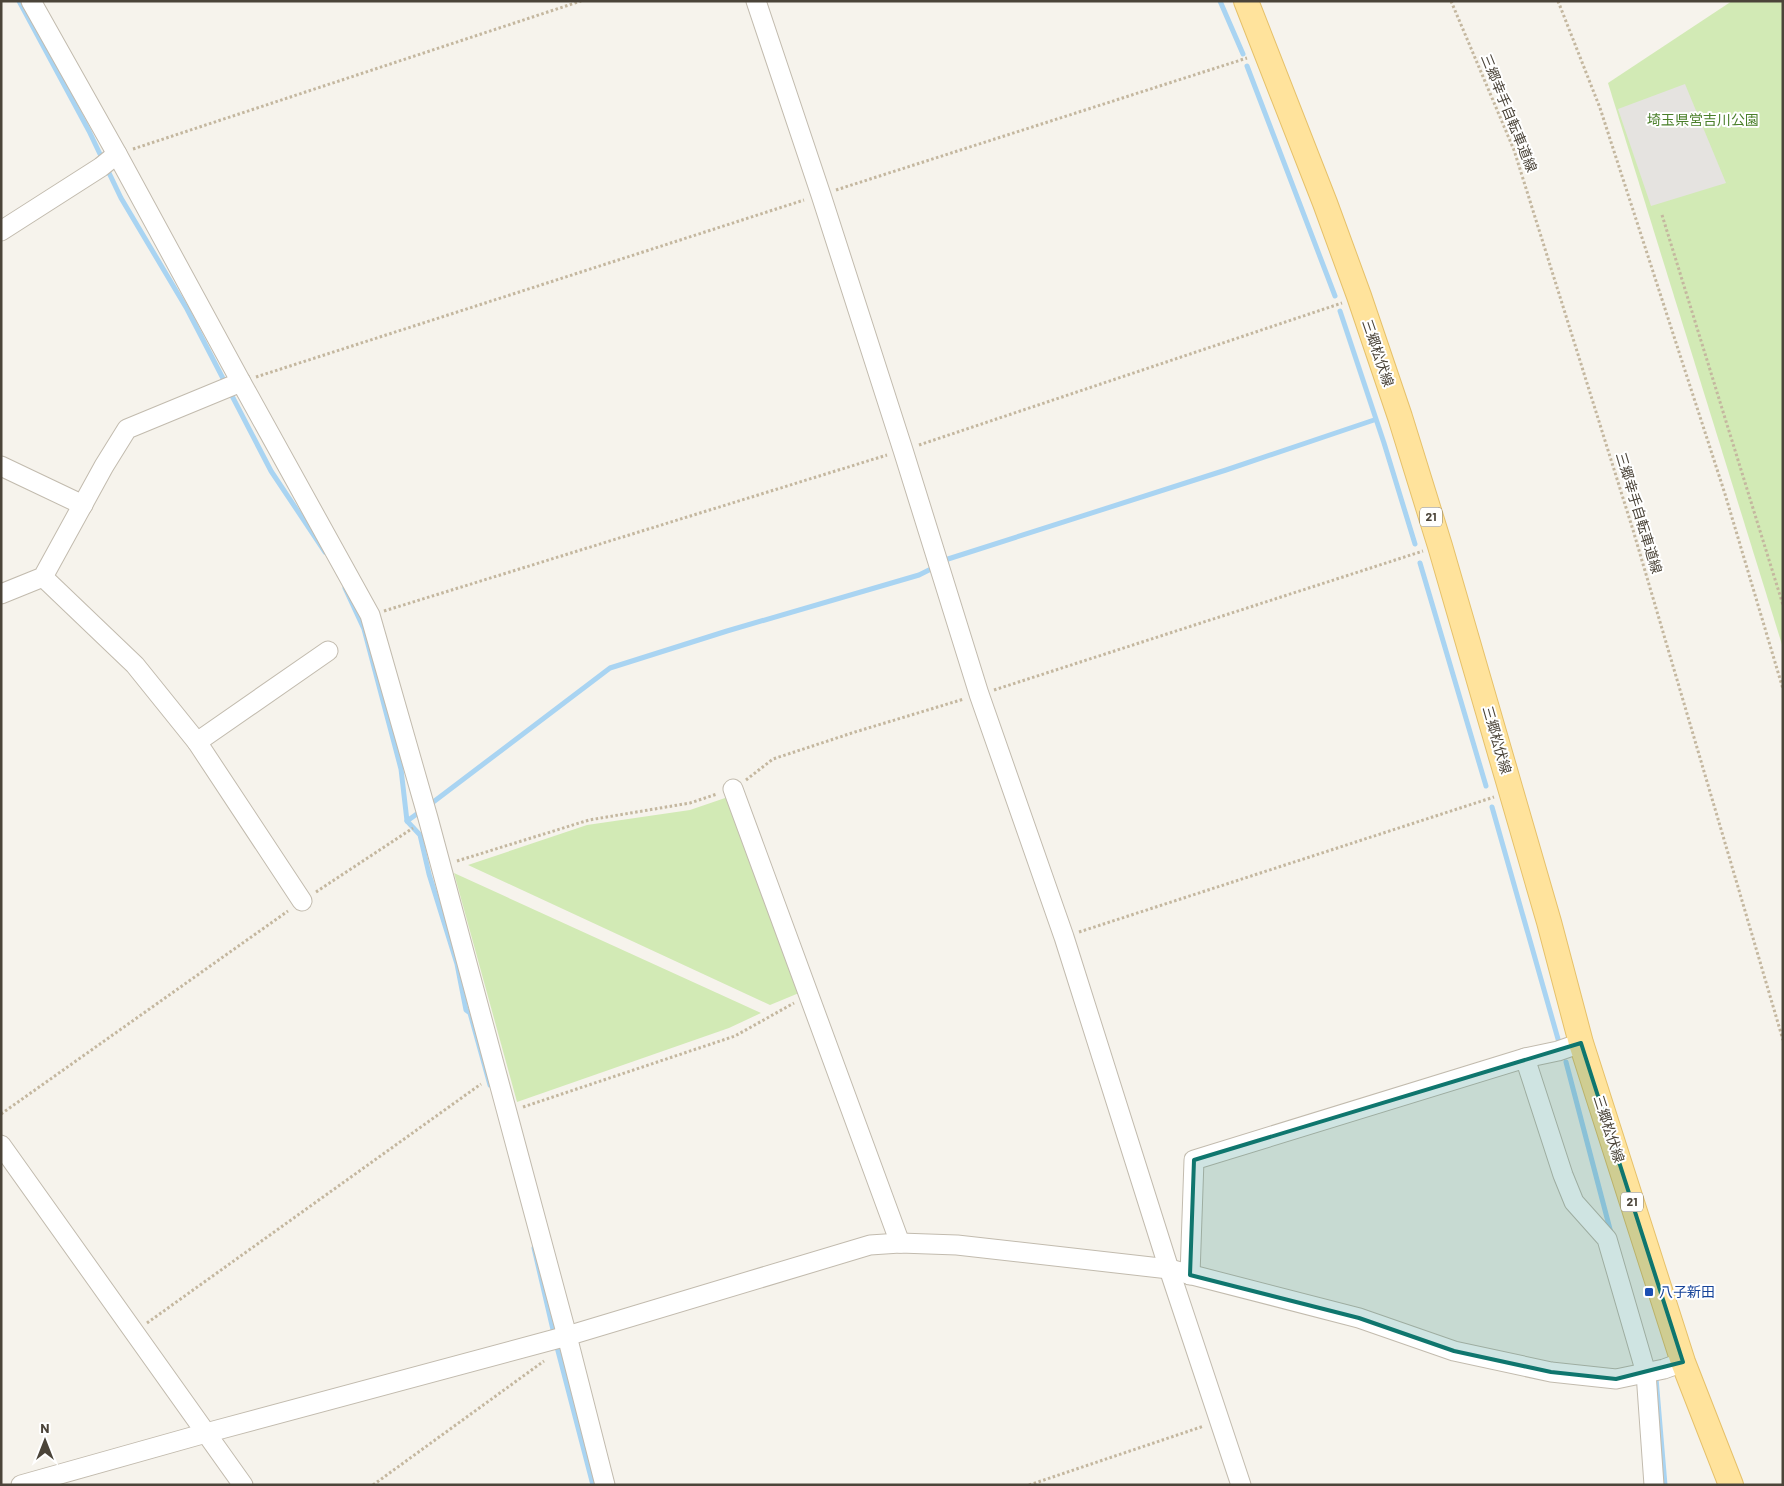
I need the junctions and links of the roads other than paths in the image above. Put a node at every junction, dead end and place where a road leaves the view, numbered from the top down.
1 (32, 1) edge
2 (756, 1) edge
3 (1246, 1) edge
4 (118, 154) junction
5 (1, 231) edge
6 (240, 382) junction
7 (1, 466) edge
8 (83, 505) junction
9 (43, 576) junction
10 (1, 594) edge
11 (328, 650) dead end
12 (197, 742) junction
13 (733, 789) road end
14 (302, 901) road end
15 (1580, 1043) junction
16 (1525, 1058) junction
17 (1, 1145) edge
18 (900, 1243) junction
19 (1169, 1269) junction
20 (1190, 1275) junction
21 (567, 1336) junction
22 (1683, 1362) junction
23 (1646, 1373) junction
24 (206, 1433) junction
25 (20, 1485) edge
26 (242, 1485) edge
27 (605, 1485) edge
28 (1240, 1485) edge
29 (1654, 1485) edge
30 (1731, 1485) edge

1 - 4 street
2 - 19 street
3 - 15 main road, 三郷松伏線 / 21
4 - 5 street
4 - 6 street
6 - 8 street
6 - 21 street
7 - 8 street
8 - 9 street
9 - 10 street
9 - 12 street
11 - 12 street
12 - 14 street
13 - 18 street
15 - 16 street
15 - 22 main road, 三郷松伏線 / 21
16 - 20 street
16 - 23 street
17 - 24 street
18 - 19 street
18 - 21 street
19 - 20 street
19 - 28 street
20 - 23 street
21 - 24 street
21 - 27 street
22 - 23 street
22 - 30 main road, 三郷松伏線 / 21
23 - 29 street
24 - 25 street
24 - 26 street

